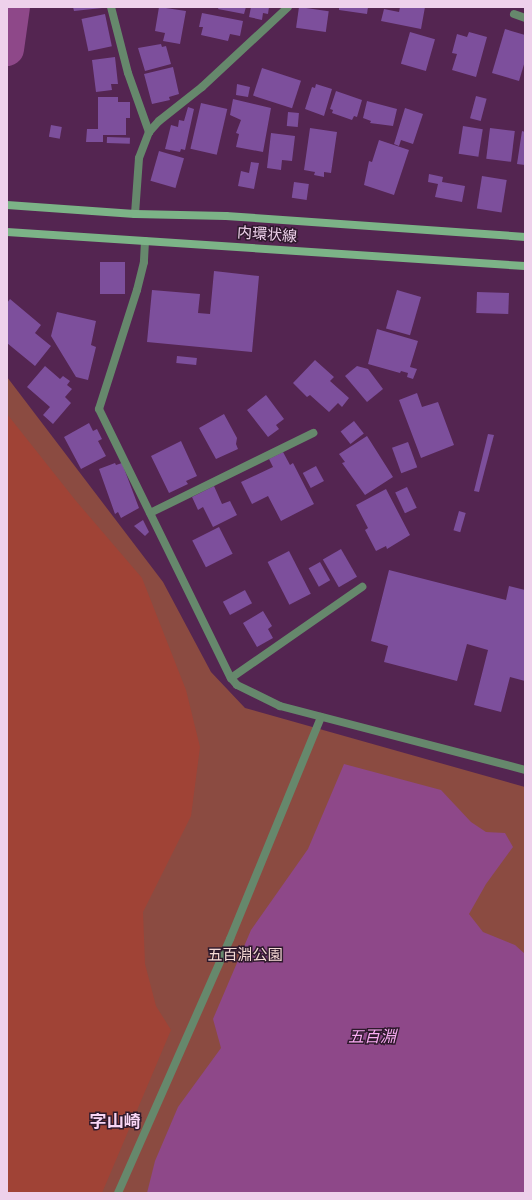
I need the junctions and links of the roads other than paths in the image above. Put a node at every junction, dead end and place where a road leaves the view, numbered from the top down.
1 (111, 7) edge
2 (288, 7) edge
3 (514, 14) dead end
4 (525, 18) edge
5 (149, 132) junction
6 (8, 205) edge
7 (135, 214) junction
8 (7, 232) edge
9 (525, 237) edge
10 (145, 241) junction
11 (525, 266) edge
12 (313, 433) dead end
13 (150, 513) junction
14 (362, 587) dead end
15 (231, 678) junction
16 (321, 717) junction
17 (525, 770) edge
18 (118, 1193) edge

1 - 5 street
2 - 5 street
3 - 4 street
5 - 7 street
6 - 7 street, 内環状線
7 - 9 street, 内環状線
8 - 10 street, 内環状線
10 - 11 street, 内環状線
10 - 13 street
12 - 13 street
13 - 15 street
14 - 15 street
15 - 16 street
16 - 17 street
16 - 18 street

